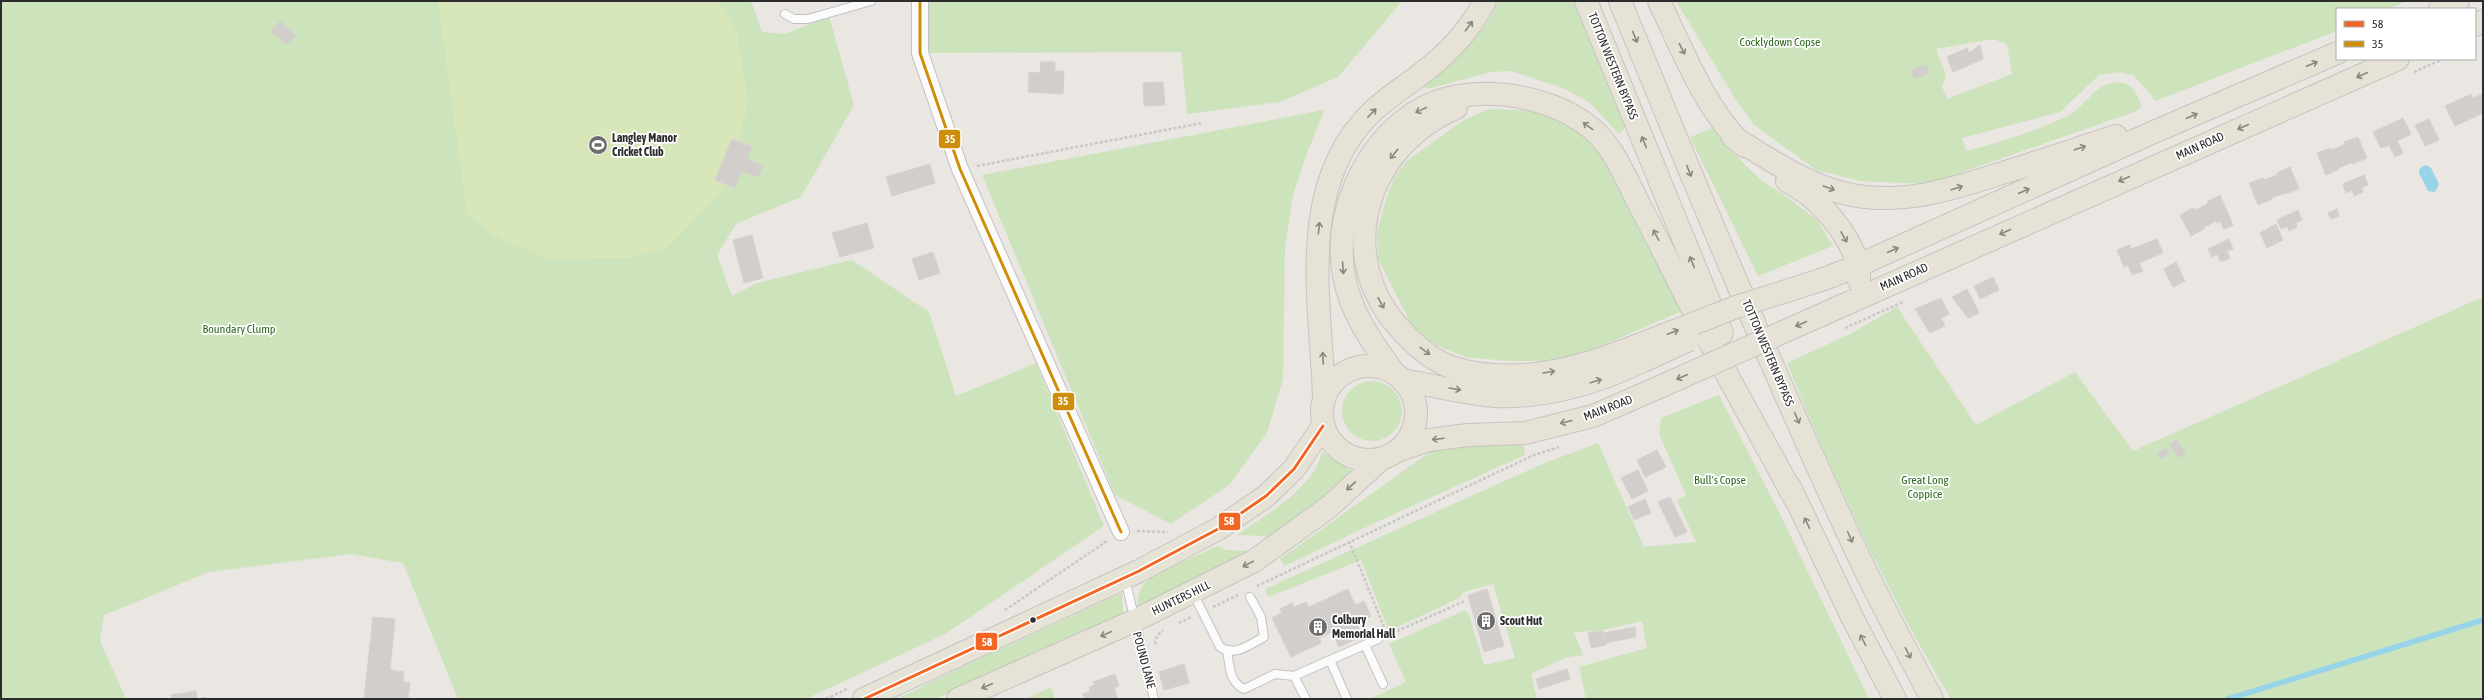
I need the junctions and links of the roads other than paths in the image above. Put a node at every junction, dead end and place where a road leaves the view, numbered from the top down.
1 (871, 1) edge
2 (920, 1) edge
3 (1485, 1) edge
4 (1586, 1) edge
5 (1620, 1) edge
6 (1659, 1) edge
7 (2458, 1) edge
8 (2442, 8) edge
9 (785, 14) dead end
10 (2336, 53) edge
11 (2396, 60) edge
12 (1499, 95) junction
13 (2156, 131) junction
14 (1734, 137) junction
15 (1857, 266) junction
16 (1846, 303) junction
17 (1640, 354) junction
18 (1398, 376) junction
19 (1324, 397) junction
20 (1323, 426) junction
21 (1389, 455) junction
22 (1795, 499) junction
23 (1121, 532) road end
24 (1125, 578) junction
25 (1193, 592) junction
26 (1250, 597) dead end
27 (1134, 621) junction
28 (1378, 639) road end
29 (1365, 645) junction
30 (1227, 651) junction
31 (1330, 660) junction
32 (1294, 676) junction
33 (1383, 684) dead end
34 (859, 692) edge
35 (958, 699) edge
36 (1154, 699) edge
37 (1306, 699) edge
38 (1347, 699) edge
39 (1894, 699) edge
40 (1932, 699) edge

1 - 9 lane
2 - 23 street
19 -> 3 main road
22 -> 4 main road, TOTTON WESTERN BYPASS
5 -> 40 main road, TOTTON WESTERN BYPASS
6 -> 14 main road
7 - 8 main road
13 -> 10 main road
11 -> 16 main road, MAIN ROAD
12 -> 17 main road
12 -> 18 main road
22 -> 12 main road
14 -> 13 main road
15 -> 13 main road
14 -> 15 main road
15 - 16 main road
17 -> 15 main road, bridge
16 -> 21 main road, MAIN ROAD, bridge
18 -> 17 main road
18 - 19 main road
18 - 21 main road
19 - 20 main road
20 - 21 main road
20 - 24 main road
21 -> 25 main road, HUNTERS HILL
39 -> 22 main road, TOTTON WESTERN BYPASS
24 - 27 lane, POUND LANE
24 - 34 main road
25 - 27 main road, HUNTERS HILL
25 - 30 lane
26 - 30 lane
27 -> 35 main road, HUNTERS HILL
27 - 36 lane, POUND LANE
28 - 29 lane
29 - 31 lane
29 - 33 lane
30 - 32 lane
31 - 32 lane
31 - 38 lane
32 - 37 lane

